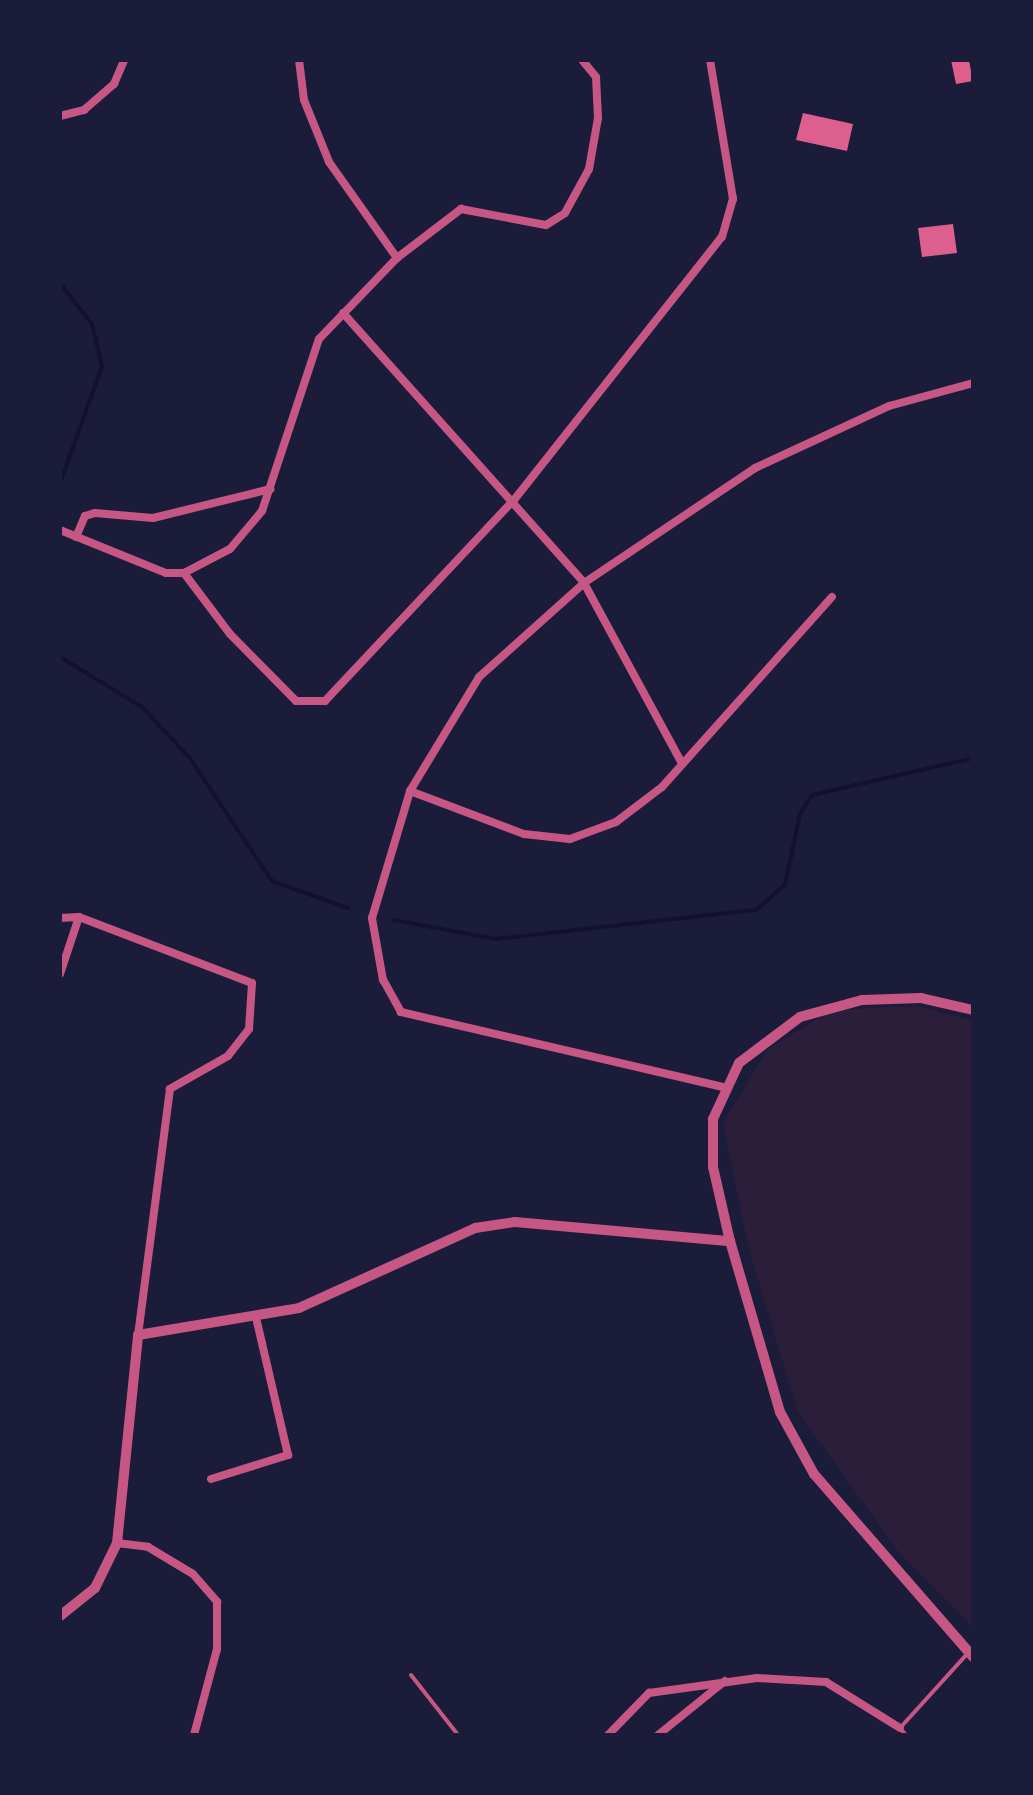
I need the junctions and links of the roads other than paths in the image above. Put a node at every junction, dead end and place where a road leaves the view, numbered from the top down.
1 (124, 60) edge
2 (299, 60) edge
3 (582, 60) edge
4 (710, 60) edge
5 (60, 116) edge
6 (397, 258) junction
7 (343, 313) junction
8 (973, 383) edge
9 (270, 489) junction
10 (514, 500) junction
11 (68, 534) edge
12 (184, 573) junction
13 (584, 583) junction
14 (832, 597) dead end
15 (681, 762) junction
16 (410, 791) junction
17 (79, 917) junction
18 (60, 918) edge
19 (60, 974) edge
20 (973, 1010) edge
21 (723, 1087) junction
22 (730, 1241) junction
23 (256, 1318) junction
24 (138, 1335) junction
25 (211, 1479) dead end
26 (117, 1543) junction
27 (60, 1616) edge
28 (971, 1655) edge
29 (411, 1675) dead end
30 (726, 1681) junction
31 (903, 1732) edge
32 (194, 1735) edge
33 (458, 1735) edge
34 (608, 1735) edge
35 (658, 1735) edge

1 - 5 street
2 - 6 street
3 - 6 street
4 - 10 street
6 - 7 street
7 - 9 street
7 - 10 street
8 - 13 street
9 - 11 street
9 - 12 street
10 - 12 street
10 - 13 street
11 - 12 street
13 - 15 street
13 - 16 street
14 - 15 street
15 - 16 street
16 - 21 street
17 - 18 street
17 - 19 street
17 - 24 street
20 - 21 street
21 - 22 street
22 - 23 street
22 - 28 street
23 - 24 street
23 - 25 street
24 - 26 street
26 - 27 street
26 - 32 street
28 - 31 lane
29 - 33 lane
30 - 31 street
30 - 34 street
30 - 35 street

